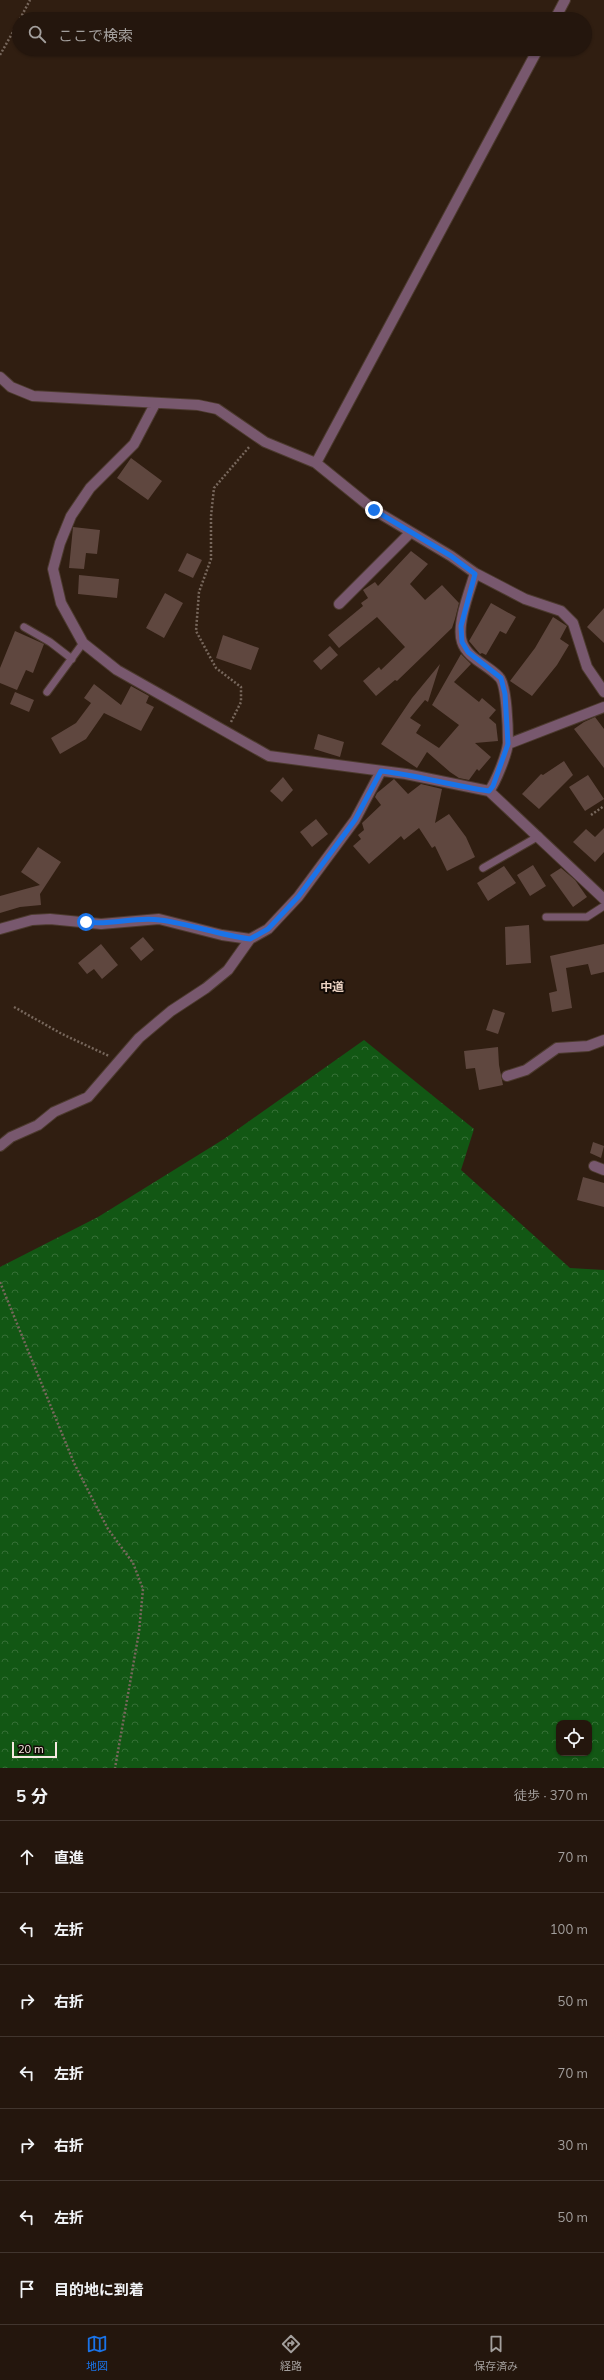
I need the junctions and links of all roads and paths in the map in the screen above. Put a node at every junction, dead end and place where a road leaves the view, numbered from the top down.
1 (30, 0) edge
2 (565, 0) edge
3 (23, 12) edge
4 (559, 12) edge
5 (12, 33) edge
6 (0, 55) edge
7 (534, 56) edge
8 (0, 377) edge
9 (156, 404) junction
10 (256, 436) junction
11 (316, 463) junction
12 (410, 532) junction
13 (475, 574) junction
14 (339, 604) dead end
15 (24, 627) dead end
16 (83, 643) junction
17 (72, 659) junction
18 (47, 692) dead end
19 (604, 692) edge
20 (604, 707) edge
21 (227, 731) junction
22 (508, 744) junction
23 (381, 771) junction
24 (489, 791) junction
25 (604, 806) edge
26 (591, 815) dead end
27 (539, 836) junction
28 (483, 868) dead end
29 (604, 899) edge
30 (604, 906) edge
31 (546, 917) dead end
32 (0, 929) edge
33 (250, 939) junction
34 (14, 1007) dead end
35 (604, 1040) edge
36 (118, 1061) junction
37 (507, 1076) dead end
38 (0, 1146) edge
39 (594, 1166) dead end
40 (604, 1170) edge
41 (0, 1282) edge
42 (114, 1768) edge

1 - 3 path
2 - 4 street
5 - 6 path
7 - 11 street
8 - 9 street
9 - 10 street
9 - 16 street
10 - 11 street
10 - 21 path
11 - 12 street
12 - 13 street
12 - 14 street
13 - 19 street
13 - 22 street
15 - 17 lane
16 - 17 lane
16 - 21 street
17 - 18 lane
20 - 22 street
21 - 23 street
22 - 24 street
23 - 24 street
23 - 33 street
24 - 27 street
25 - 26 path
27 - 28 lane
27 - 29 street
30 - 31 lane
32 - 33 street
33 - 36 street
34 - 36 path
35 - 37 street
36 - 38 street
39 - 40 street
41 - 42 path

